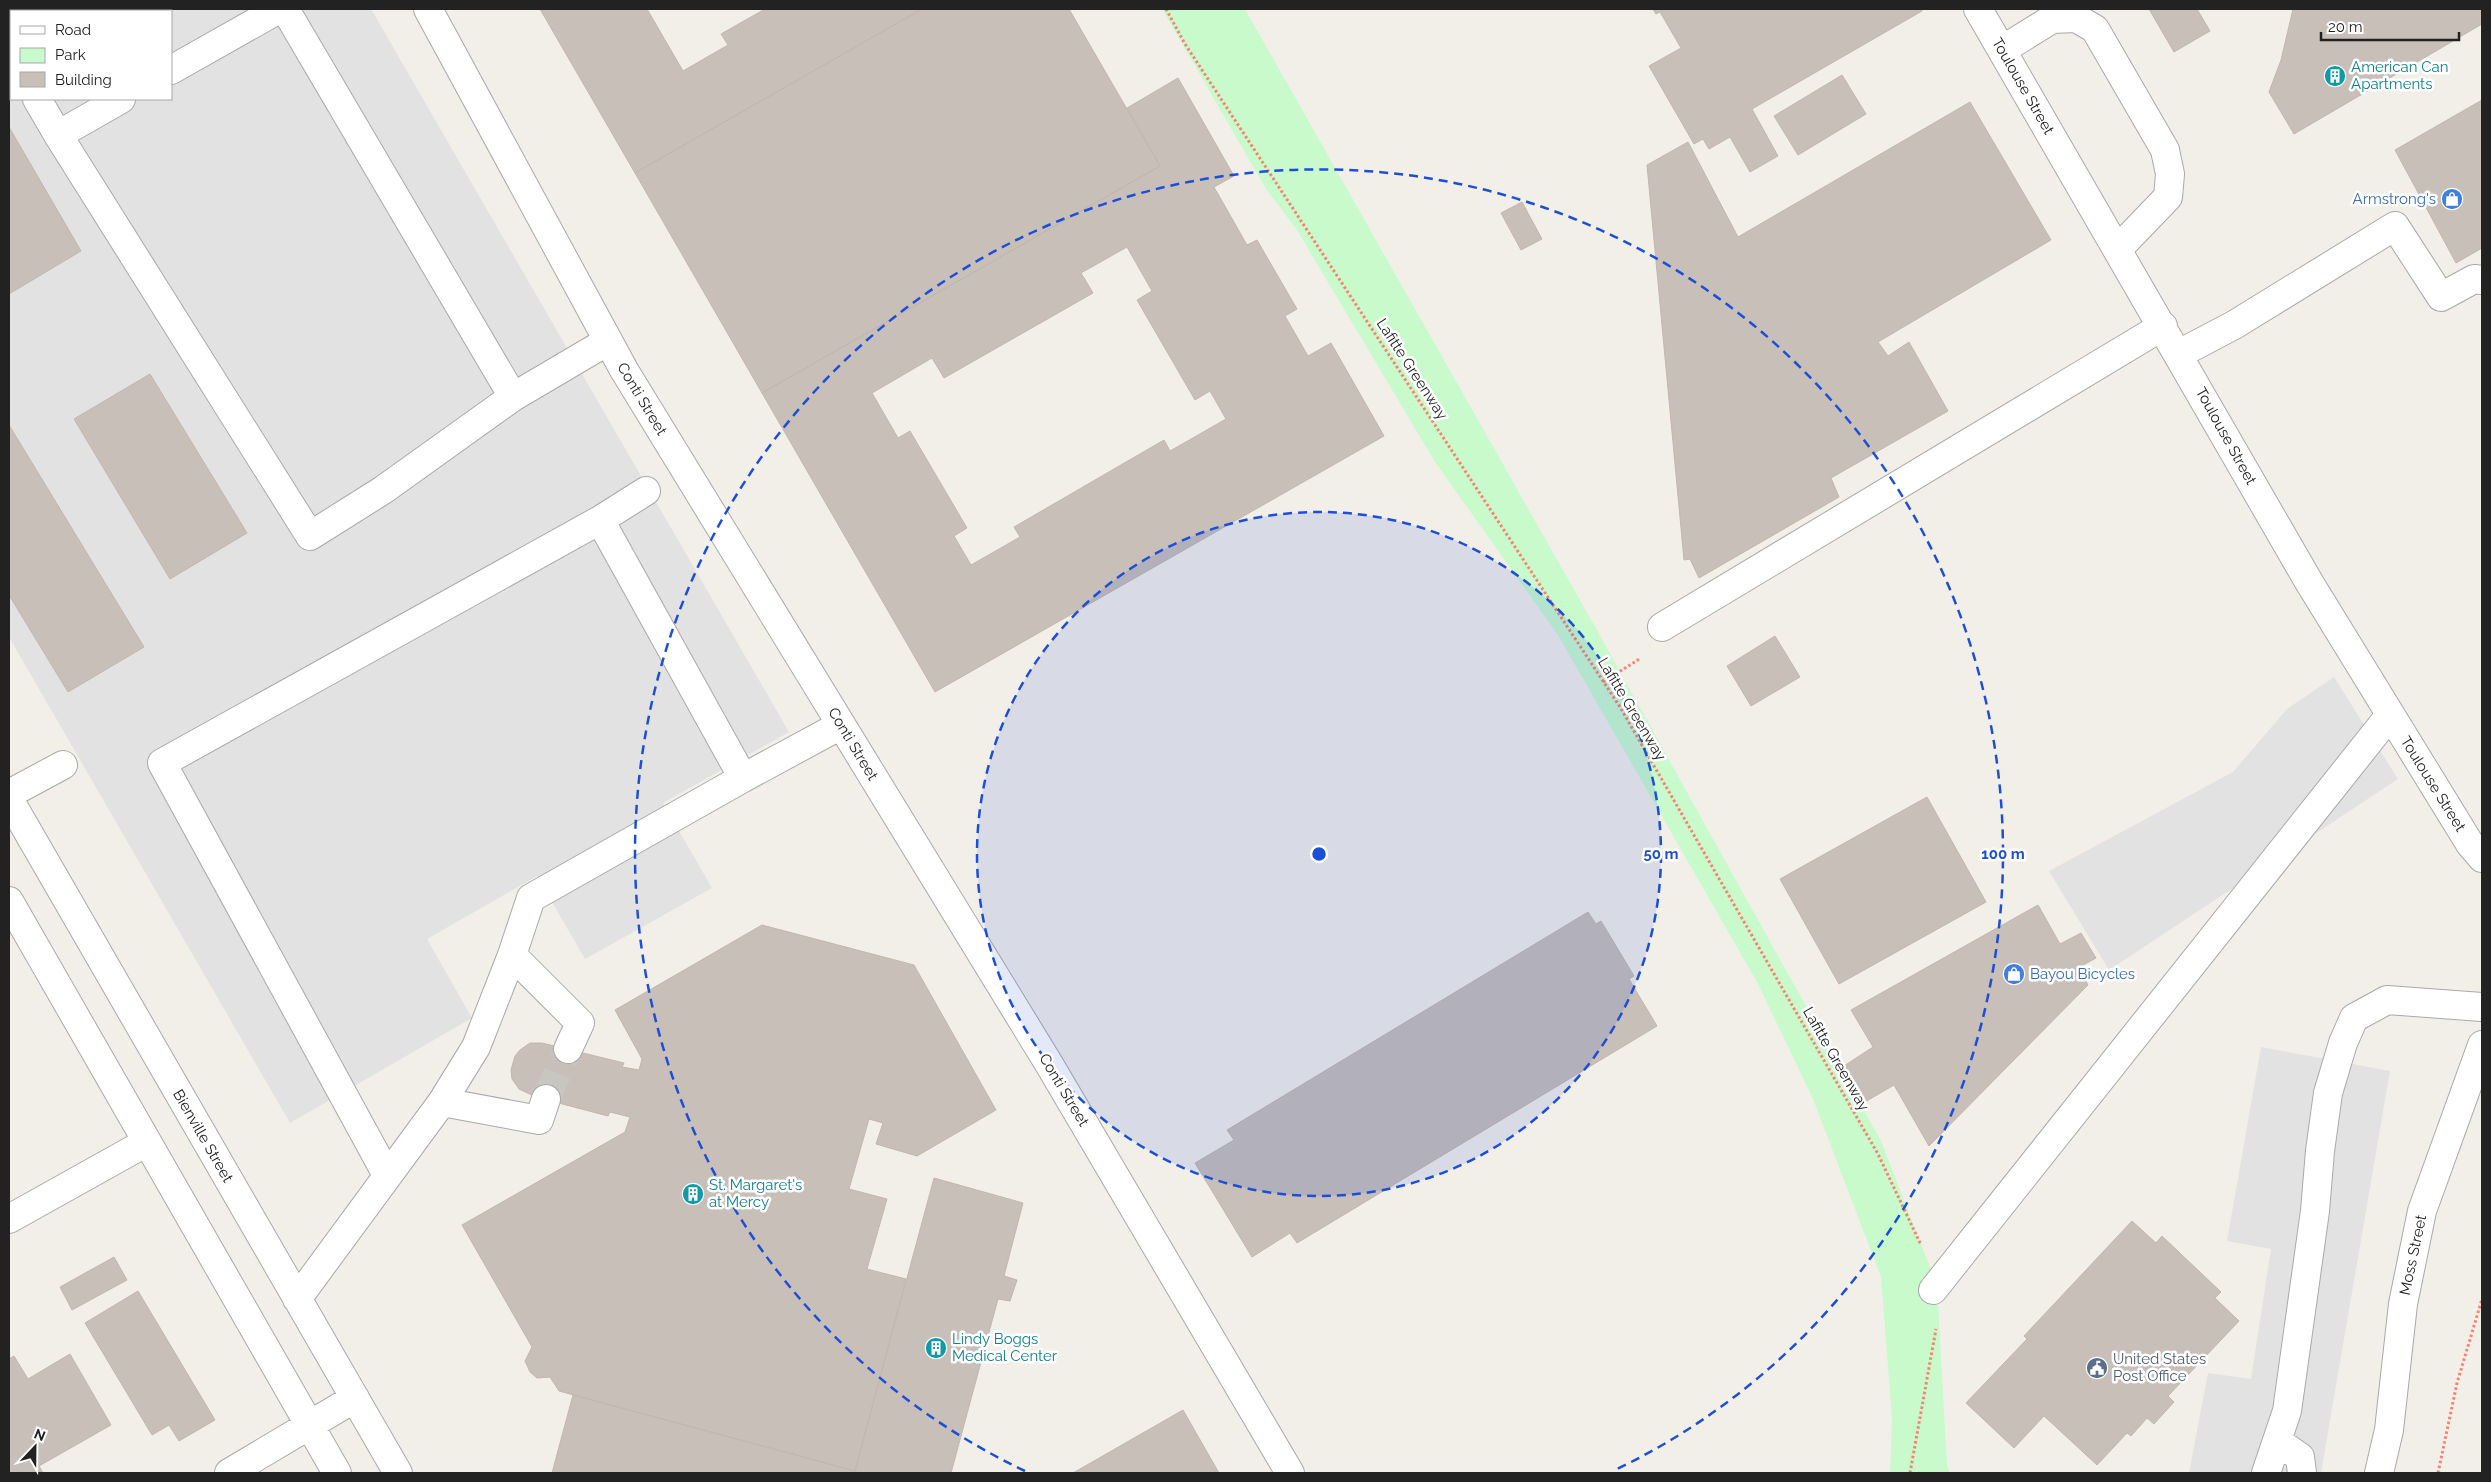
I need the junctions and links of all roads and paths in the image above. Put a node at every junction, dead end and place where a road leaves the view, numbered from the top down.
1 (279, 9) edge
2 (285, 9) edge
3 (428, 9) edge
4 (1166, 9) edge
5 (1978, 9) edge
6 (2002, 50) junction
7 (172, 69) edge
8 (38, 100) edge
9 (119, 100) edge
10 (58, 135) junction
11 (2118, 249) junction
12 (2482, 280) edge
13 (2163, 326) junction
14 (608, 341) junction
15 (2179, 354) junction
16 (513, 396) junction
17 (646, 491) dead end
18 (600, 520) junction
19 (1662, 627) dead end
20 (2390, 715) junction
21 (841, 725) junction
22 (63, 764) dead end
23 (742, 778) junction
24 (9, 794) edge
25 (9, 799) edge
26 (2482, 858) edge
27 (9, 901) edge
28 (512, 955) junction
29 (2482, 1007) edge
30 (2482, 1045) edge
31 (568, 1049) tunnel mouth
32 (546, 1099) tunnel mouth
33 (442, 1102) junction
34 (147, 1142) junction
35 (387, 1175) junction
36 (9, 1219) edge
37 (1933, 1290) junction
38 (297, 1299) junction
39 (2482, 1299) edge
40 (355, 1398) junction
41 (309, 1426) junction
42 (2277, 1441) junction
43 (229, 1473) edge
44 (337, 1473) edge
45 (398, 1473) edge
46 (1290, 1473) edge
47 (1910, 1473) edge
48 (2266, 1473) edge
49 (2302, 1473) edge
50 (2379, 1473) edge
51 (2438, 1473) edge

1 - 7 street
2 - 16 street
3 - 14 street, Conti Street
4 - 37 path, Lafitte Greenway
5 - 6 street, Toulouse Street
6 - 11 street, Toulouse Street
6 - 11 street
8 - 10 street
9 - 10 street
10 - 16 street
11 - 13 street, Toulouse Street
12 - 15 street
13 - 15 street, Toulouse Street
13 - 19 street
14 - 16 street
14 - 21 street, Conti Street
15 - 20 street, Toulouse Street
17 - 18 street
18 - 23 street
18 - 35 street
20 - 26 street, Toulouse Street
20 - 37 street
21 - 23 street
21 - 46 street, Conti Street
22 - 24 street
23 - 28 street
25 - 38 street, Bienville Street
27 - 34 street
28 - 31 street
28 - 33 street
29 - 42 street
30 - 50 street, Moss Street
32 - 33 street
33 - 35 street
34 - 36 street
34 - 41 street
35 - 38 street
37 - 47 path, Lafitte Greenway
38 - 40 street, Bienville Street
39 - 51 path
40 - 41 street
40 - 45 street, Bienville Street
41 - 43 street
41 - 44 street
42 - 48 street
42 - 49 street

